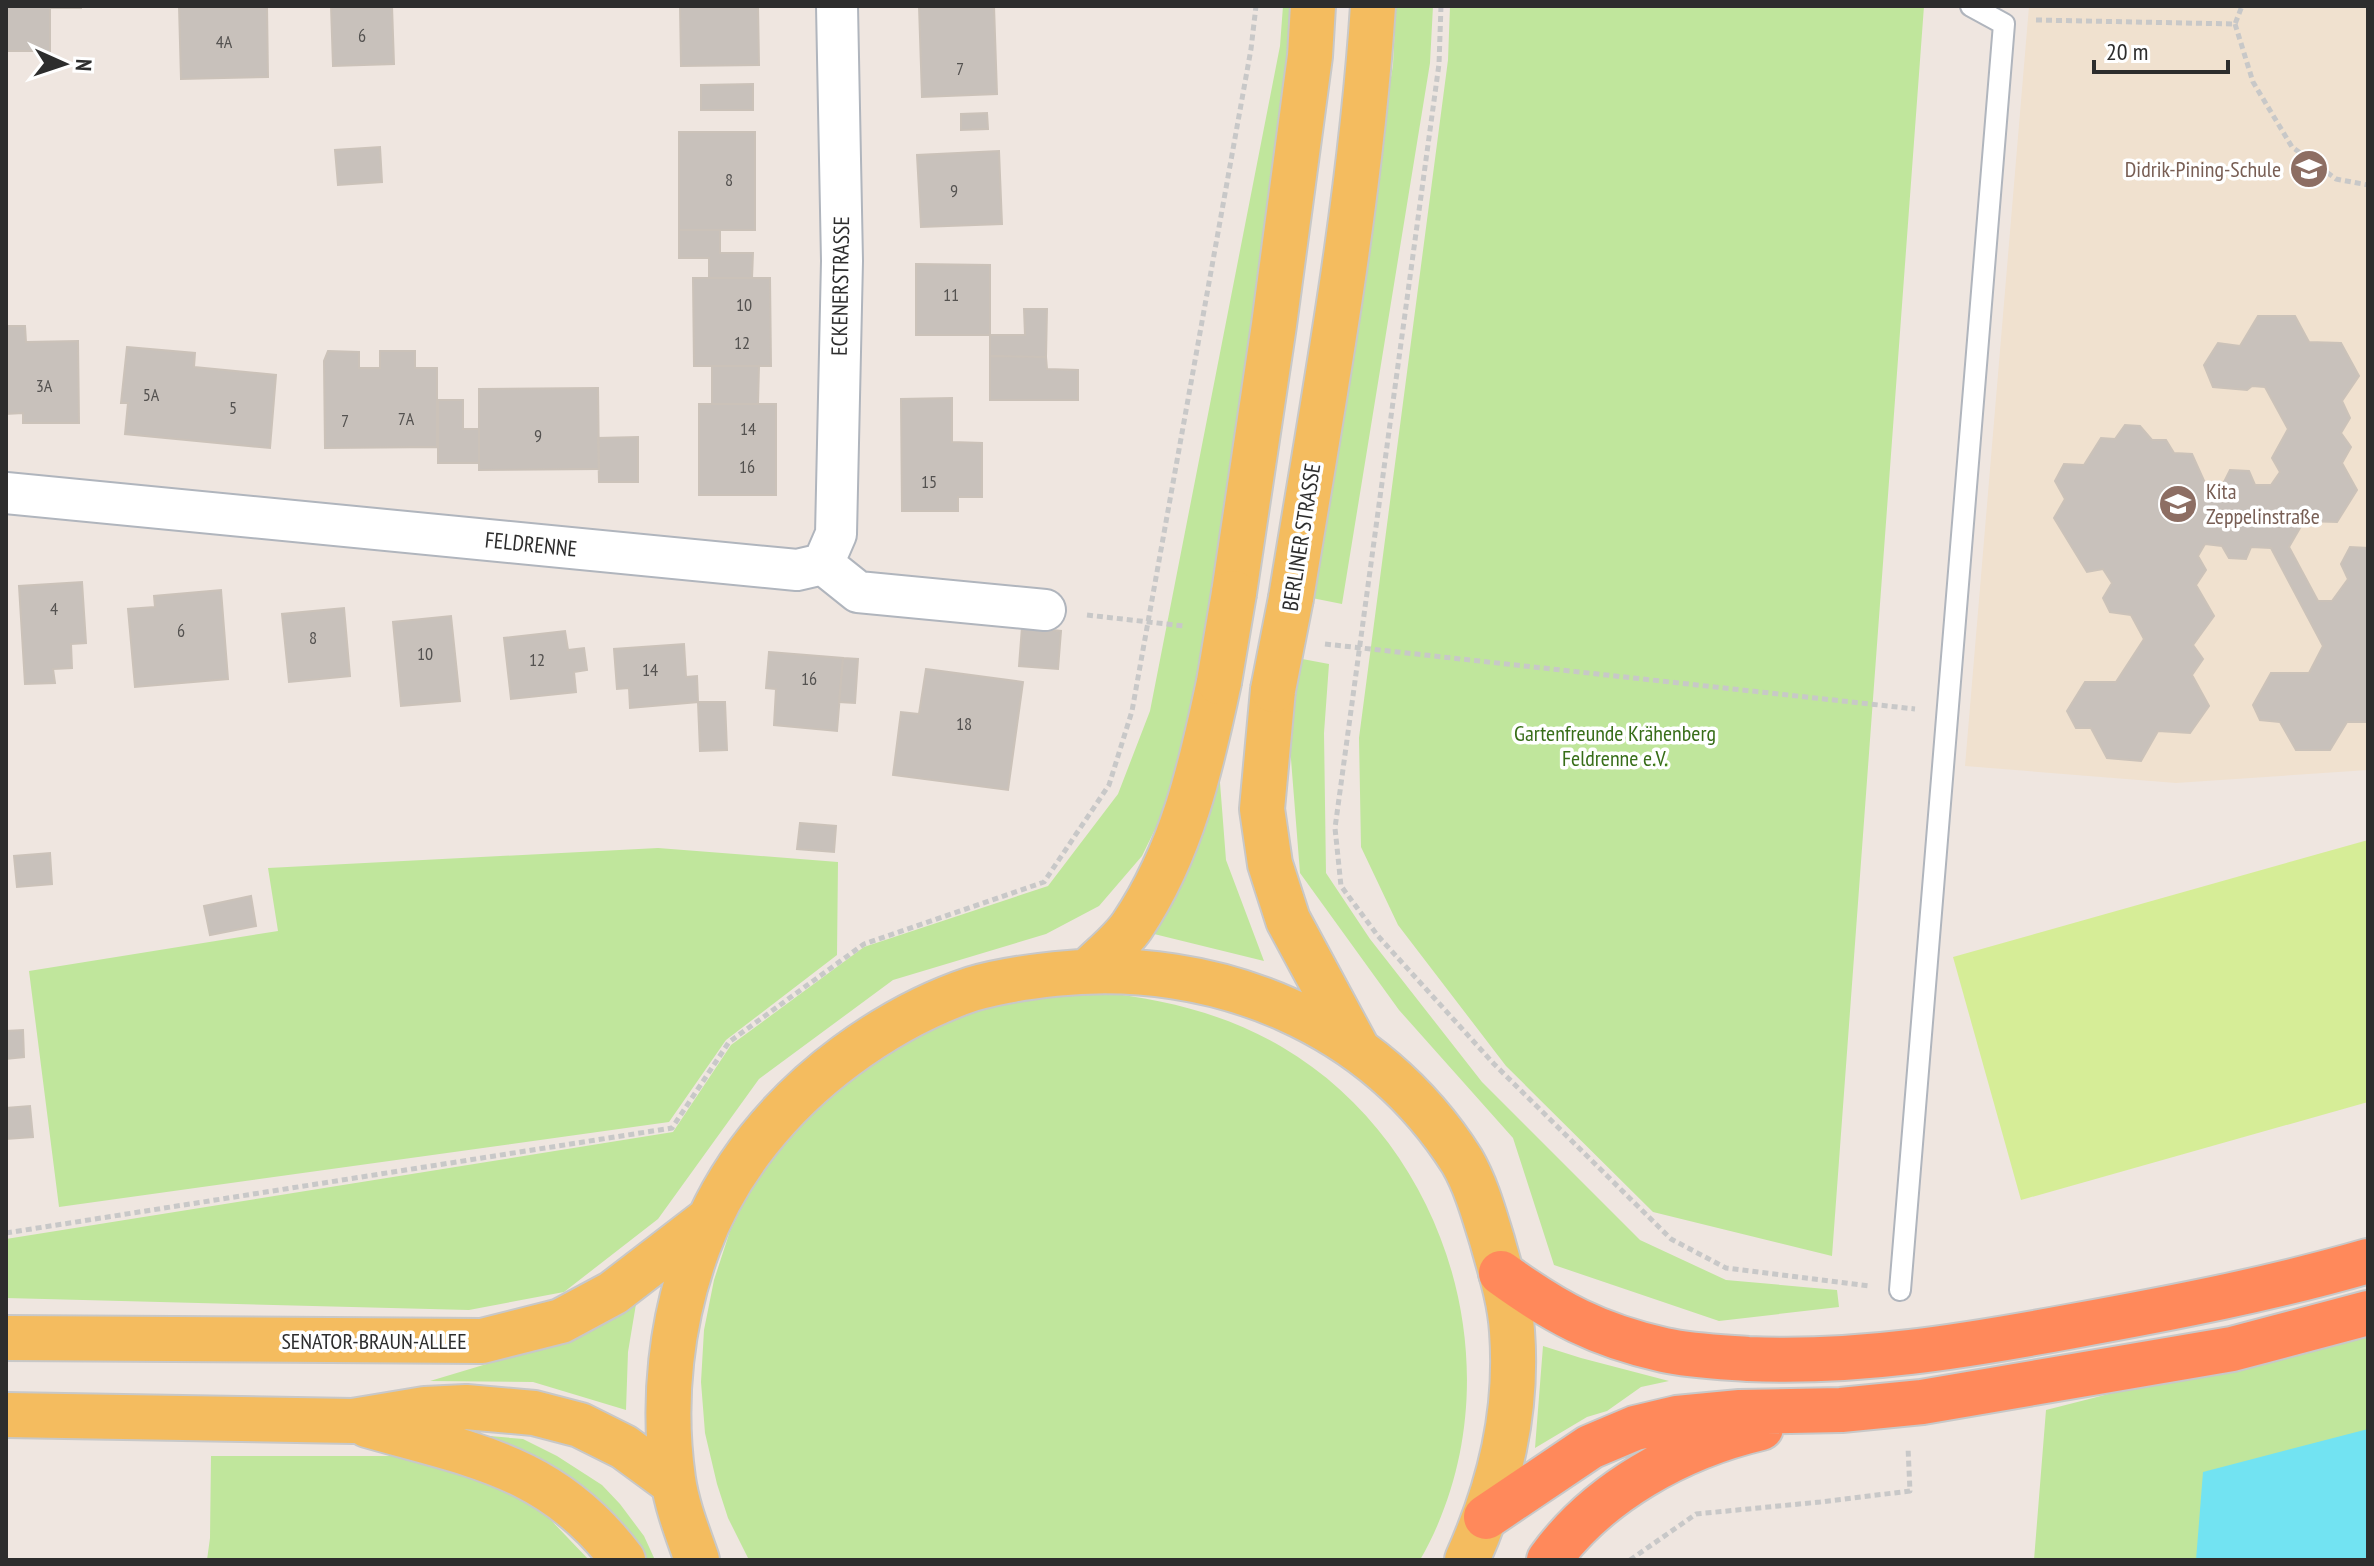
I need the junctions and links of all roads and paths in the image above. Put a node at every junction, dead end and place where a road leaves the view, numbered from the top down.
1 (837, 6) edge
2 (1256, 6) edge
3 (1313, 6) edge
4 (1373, 6) edge
5 (1441, 6) edge
6 (1971, 6) edge
7 (2242, 6) edge
8 (2004, 24) junction
9 (2235, 24) junction
10 (2368, 185) edge
11 (6, 493) edge
12 (823, 564) junction
13 (1045, 610) joint
14 (1149, 622) junction
15 (1360, 648) junction
16 (1948, 713) junction
17 (1089, 970) junction
18 (1357, 1048) junction
19 (708, 1220) junction
20 (6, 1233) edge
21 (2368, 1261) edge
22 (1501, 1273) junction
23 (1900, 1290) joint
24 (2368, 1313) edge
25 (6, 1338) edge
26 (1841, 1410) junction
27 (6, 1415) edge
28 (353, 1421) junction
29 (1907, 1439) dead end
30 (673, 1483) junction
31 (1486, 1517) junction
32 (623, 1560) edge
33 (697, 1560) edge
34 (1467, 1560) edge
35 (1549, 1560) edge
36 (1630, 1560) edge

1 - 12 street, ECKENERSTRASSE
2 - 14 path
3 - 17 main road, bridge
4 - 18 main road, BERLINER STRASSE, bridge
5 - 15 path
6 - 8 lane
7 - 9 path
8 - 9 path
8 - 16 lane
9 - 10 path
11 - 12 street, FELDRENNE
12 - 13 street
13 - 14 path
14 - 20 path
15 - 16 path
15 - 23 path
16 - 23 lane
17 - 18 main road
17 - 19 main road
18 - 22 main road
19 - 25 main road, SENATOR-BRAUN-ALLEE
19 - 30 main road
21 - 22 highway
22 - 31 main road
24 - 26 highway
26 - 31 highway
26 - 35 highway
27 - 28 main road
28 - 30 main road
28 - 32 main road
29 - 36 path
30 - 33 main road
31 - 34 main road

